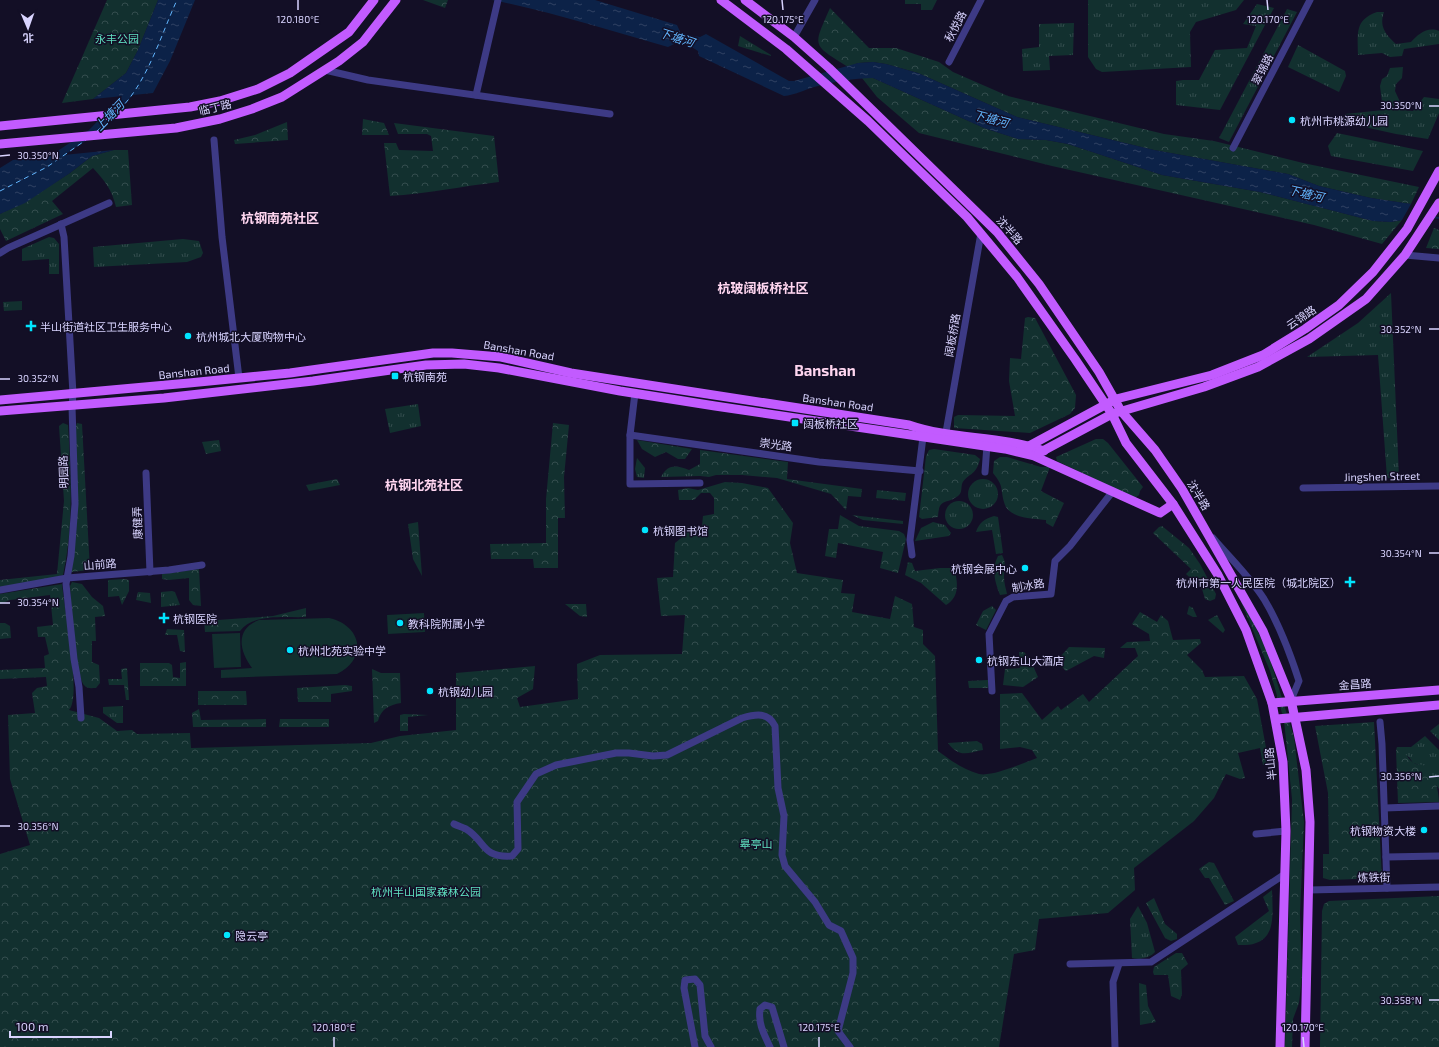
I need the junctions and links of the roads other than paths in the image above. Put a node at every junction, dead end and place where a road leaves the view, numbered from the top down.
1 (374, 0) edge
2 (396, 0) edge
3 (498, 0) edge
4 (721, 0) edge
5 (745, 0) edge
6 (815, 0) edge
7 (981, 0) edge
8 (1310, 0) edge
9 (794, 37) junction
10 (949, 62) dead end
11 (324, 70) junction
12 (476, 95) junction
13 (610, 114) dead end
14 (0, 126) edge
15 (214, 140) dead end
16 (0, 144) edge
17 (1233, 148) dead end
18 (1439, 171) edge
19 (109, 203) dead end
20 (1437, 206) edge
21 (61, 224) junction
22 (981, 233) junction
23 (0, 253) edge
24 (1405, 255) junction
25 (1439, 258) edge
26 (239, 378) junction
27 (636, 393) junction
28 (73, 394) junction
29 (1116, 399) junction
30 (0, 400) edge
31 (1105, 404) junction
32 (72, 406) junction
33 (0, 411) edge
34 (1121, 411) junction
35 (1112, 414) junction
36 (630, 435) junction
37 (923, 437) junction
38 (945, 437) junction
39 (987, 445) junction
40 (1030, 452) junction
41 (920, 471) junction
42 (985, 472) dead end
43 (146, 473) dead end
44 (700, 483) dead end
45 (1439, 486) edge
46 (1303, 488) dead end
47 (1113, 491) junction
48 (1173, 504) junction
49 (1202, 523) junction
50 (912, 555) dead end
51 (202, 565) dead end
52 (150, 572) junction
53 (67, 578) junction
54 (0, 590) edge
55 (1439, 690) edge
56 (992, 691) dead end
57 (1291, 700) junction
58 (1272, 703) junction
59 (1439, 705) edge
60 (1295, 716) junction
61 (81, 718) dead end
62 (1277, 719) junction
63 (1380, 722) dead end
64 (1439, 806) edge
65 (1385, 808) junction
66 (454, 824) dead end
67 (1286, 831) junction
68 (1256, 834) dead end
69 (1439, 856) edge
70 (1386, 857) junction
71 (1285, 874) junction
72 (1439, 887) edge
73 (1387, 888) junction
74 (1309, 890) junction
75 (1070, 964) dead end
76 (1119, 964) junction
77 (695, 1047) edge
78 (711, 1047) edge
79 (770, 1047) edge
80 (784, 1047) edge
81 (850, 1047) edge
82 (1115, 1047) edge
83 (1280, 1047) edge
84 (1305, 1047) edge

1 - 14 main road, 临丁路
2 - 11 main road, 临丁路
3 - 12 street
4 - 22 main road
5 - 9 main road, 沈半路
6 - 9 street
7 - 10 street, 秋悦路
8 - 17 street, 翠锦路
9 - 29 main road, 沈半路
11 - 12 street
11 - 16 main road, 临丁路
12 - 13 street
15 - 26 street
18 - 29 main road, 云锦路
19 - 21 street
20 - 24 main road, 云锦路
21 - 23 street
21 - 28 street, 明园路
22 - 31 main road
22 - 38 street, 阔板桥路
24 - 25 street
24 - 34 main road, 云锦路
26 - 28 main road, Banshan Road
26 - 38 main road, Banshan Road
27 - 32 main road, Banshan Road
27 - 36 street
27 - 37 main road, Banshan Road
28 - 30 main road, Banshan Road
28 - 32 street, 明园路
29 - 31 main road
29 - 34 main road, 沈半路
31 - 35 main road
31 - 40 main road
32 - 33 main road, Banshan Road
32 - 53 street, 明园路
34 - 35 main road, 云锦路
34 - 49 main road, 沈半路
35 - 40 main road
35 - 48 main road
36 - 41 street, 崇光路
36 - 44 street
37 - 38 main road, Banshan Road
37 - 41 street
38 - 39 main road, Banshan Road
38 - 40 main road, Banshan Road
39 - 40 main road, Banshan Road
39 - 42 street
40 - 47 main road, Banshan Road
41 - 50 street
43 - 52 street, 康健弄
45 - 46 street, Jingshen Street
47 - 48 main road, Banshan Road
47 - 56 street, 制冰路
48 - 58 main road, 半山路
49 - 57 main road
49 - 57 street
51 - 52 street, 山前路
52 - 53 street, 山前路
53 - 54 street, 山前路
53 - 61 street, 明园路
55 - 57 main road, 金昌路
57 - 58 main road, 金昌路
57 - 60 main road
58 - 62 main road, 半山路
59 - 60 main road
60 - 62 main road
60 - 74 main road
62 - 67 main road, 半山路
63 - 65 street
64 - 65 street
65 - 70 street
66 - 81 street
67 - 68 street
67 - 71 main road, 半山路
69 - 70 street
70 - 73 street
71 - 76 street
71 - 83 main road, 半山路
72 - 73 street, 炼铁街
73 - 74 street, 炼铁街
74 - 84 main road
75 - 76 street
76 - 82 street
77 - 78 street
79 - 80 street

